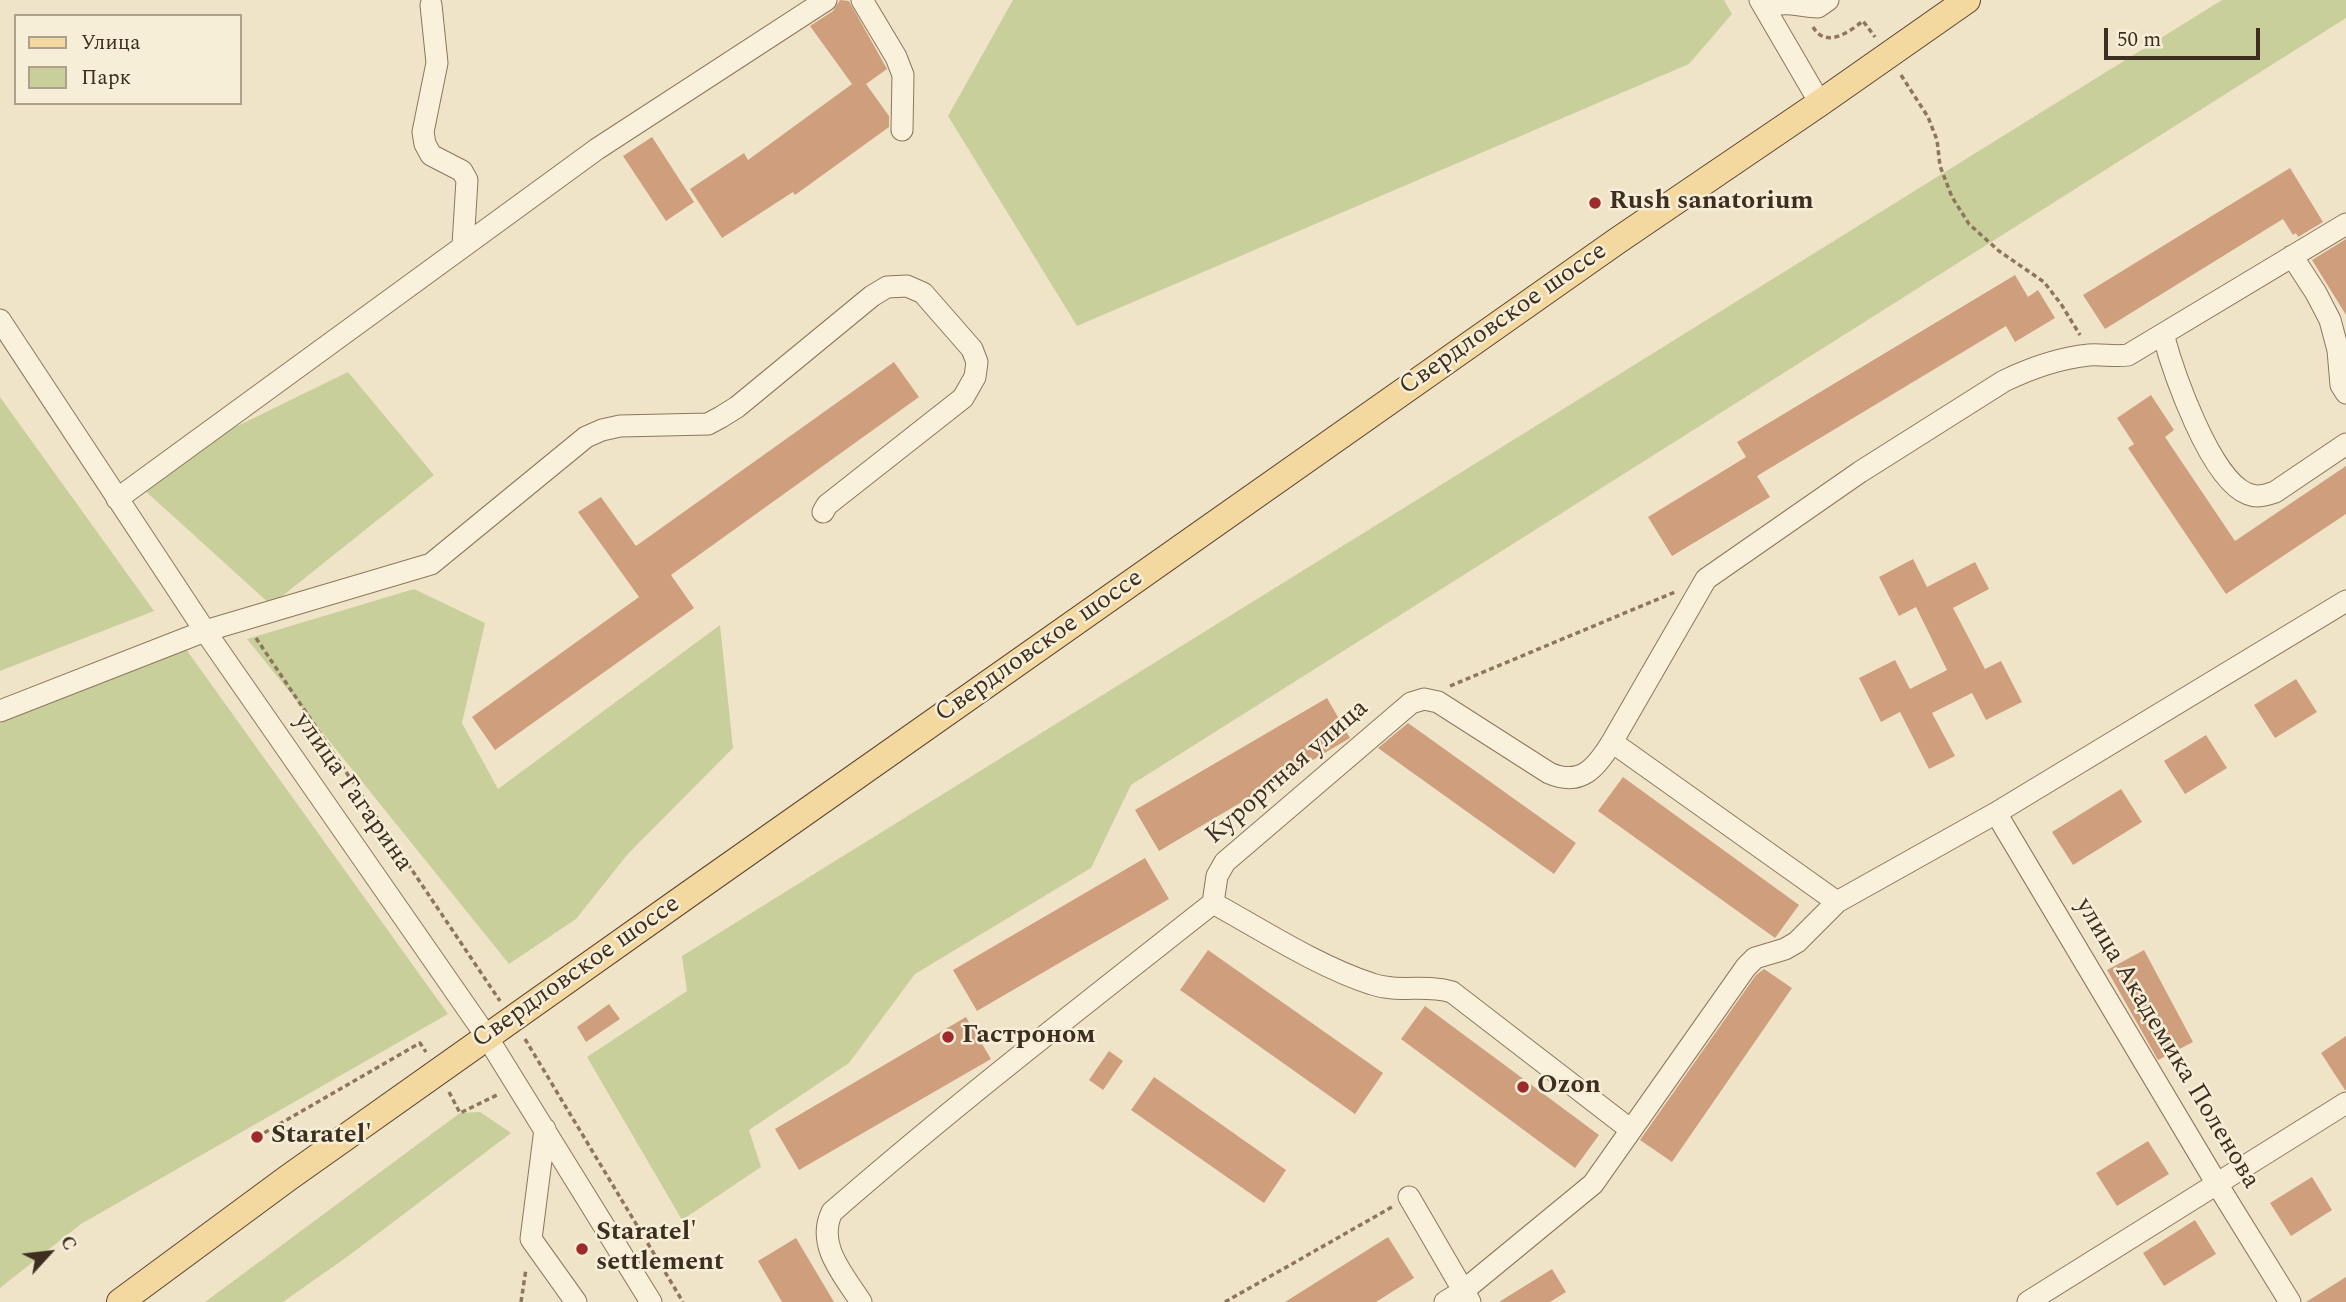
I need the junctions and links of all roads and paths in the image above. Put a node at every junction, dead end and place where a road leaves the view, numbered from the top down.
1 (826, 0) edge
2 (863, 0) edge
3 (1828, 0) edge
4 (1967, 0) edge
5 (1797, 2) junction
6 (1762, 4) edge
7 (431, 5) dead end
8 (1888, 55) junction
9 (1820, 103) junction
10 (902, 130) dead end
11 (2346, 224) edge
12 (463, 245) junction
13 (2292, 256) junction
14 (0, 320) edge
15 (2163, 334) junction
16 (2092, 355) junction
17 (2346, 393) edge
18 (2346, 444) edge
19 (117, 499) junction
20 (823, 512) dead end
21 (1706, 579) junction
22 (2346, 601) edge
23 (243, 619) junction
24 (205, 631) junction
25 (1449, 687) dead end
26 (0, 711) edge
27 (1612, 743) junction
28 (1996, 813) junction
29 (1837, 902) junction
30 (1213, 903) junction
31 (512, 1019) junction
32 (487, 1037) junction
33 (2346, 1103) edge
34 (545, 1129) junction
35 (1630, 1130) junction
36 (2217, 1184) junction
37 (1409, 1197) joint
38 (1459, 1298) edge
39 (120, 1302) edge
40 (576, 1302) edge
41 (651, 1302) edge
42 (684, 1302) edge
43 (861, 1302) edge
44 (1225, 1302) edge
45 (2028, 1302) edge
46 (2290, 1302) edge

1 - 12 street
2 - 10 street
3 - 5 street
4 - 8 main road, Свердловское шоссе
5 - 6 street
5 - 8 path
6 - 9 street
7 - 12 street
8 - 9 main road, Свердловское шоссе
8 - 16 path
9 - 31 main road, Свердловское шоссе
11 - 13 street
12 - 19 street
13 - 15 street
13 - 17 street
14 - 19 street, улица Гагарина
15 - 16 street
15 - 18 street
16 - 21 street
19 - 24 street, улица Гагарина
20 - 23 street
21 - 25 path
21 - 27 street
22 - 28 street
23 - 24 street
23 - 31 path
24 - 26 street
24 - 32 street, улица Гагарина
27 - 29 street
27 - 30 street, Курортная улица
28 - 29 street
28 - 36 street, улица Академика Поленова
29 - 35 street
30 - 35 street
30 - 43 street
31 - 32 main road, Свердловское шоссе
31 - 42 path
32 - 34 street, улица Гагарина
32 - 39 main road, Свердловское шоссе
33 - 36 street
34 - 40 street
34 - 41 street, улица Гагарина
35 - 38 street
36 - 45 street
36 - 46 street, улица Академика Поленова
37 - 38 street
37 - 44 path

